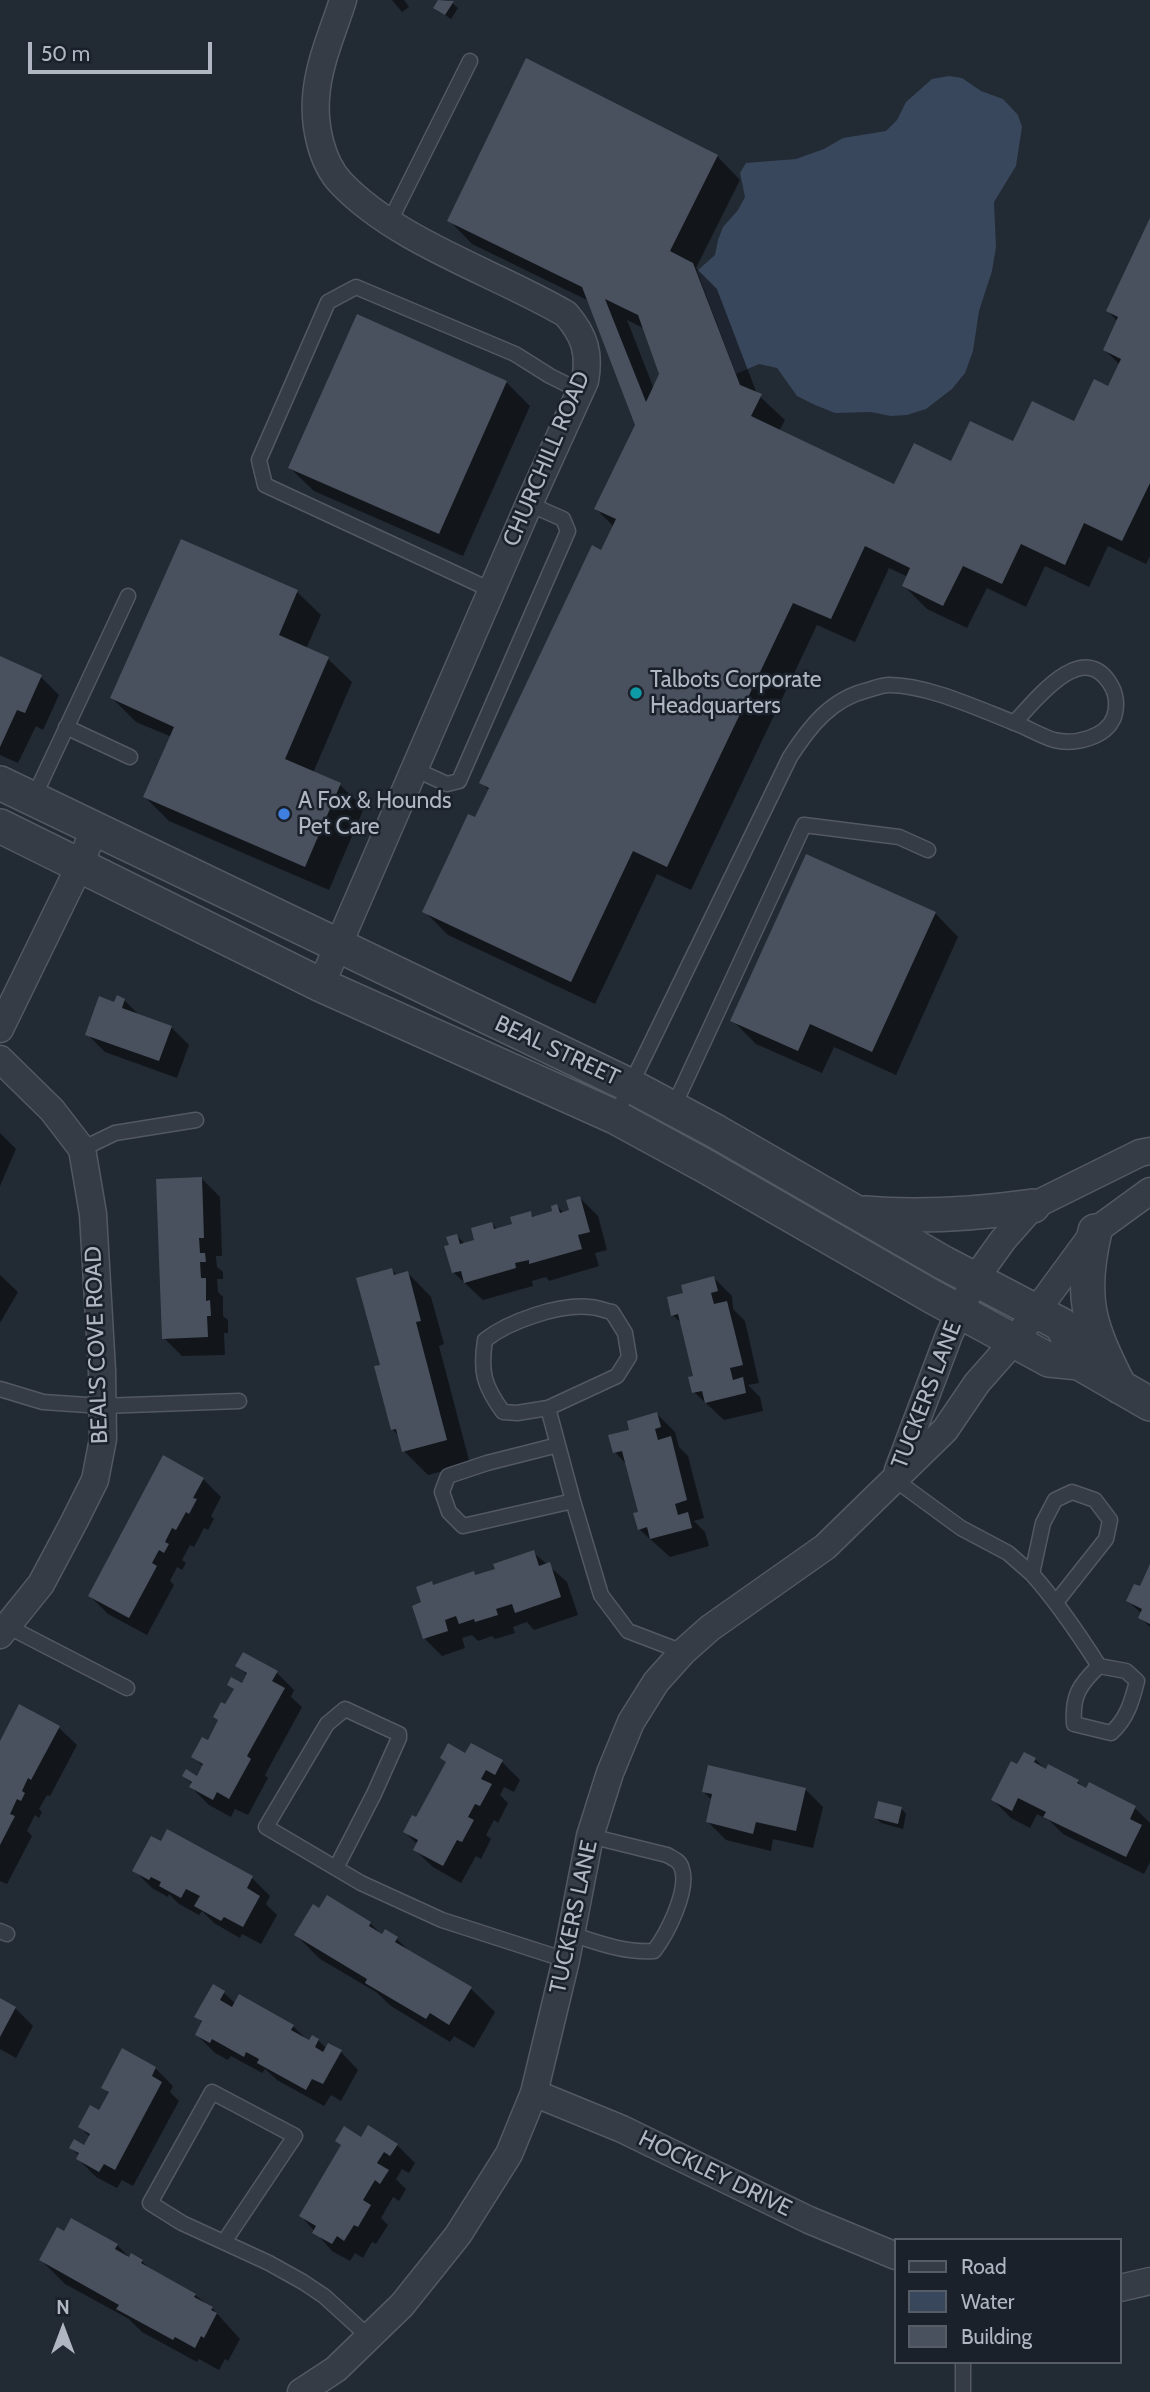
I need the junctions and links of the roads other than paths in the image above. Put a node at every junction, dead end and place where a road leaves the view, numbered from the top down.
1 (343, 0) edge
2 (470, 61) dead end
3 (390, 221) junction
4 (580, 391) junction
5 (528, 504) junction
6 (491, 590) junction
7 (128, 596) dead end
8 (1014, 723) junction
9 (66, 727) junction
10 (130, 757) dead end
11 (414, 769) junction
12 (0, 783) edge
13 (33, 799) junction
14 (0, 826) edge
15 (94, 829) junction
16 (928, 850) dead end
17 (80, 865) junction
18 (337, 946) junction
19 (321, 985) junction
20 (0, 1029) edge
21 (0, 1059) edge
22 (629, 1085) junction
23 (673, 1108) junction
24 (615, 1117) junction
25 (196, 1120) dead end
26 (82, 1149) junction
27 (1150, 1151) edge
28 (1150, 1191) edge
29 (1033, 1206) junction
30 (860, 1213) junction
31 (1095, 1231) junction
32 (975, 1279) junction
33 (1037, 1310) junction
34 (960, 1311) junction
35 (1015, 1340) junction
36 (1079, 1363) junction
37 (1120, 1387) junction
38 (0, 1389) edge
39 (239, 1401) dead end
40 (1150, 1404) edge
41 (102, 1406) junction
42 (548, 1408) junction
43 (558, 1445) junction
44 (894, 1479) junction
45 (573, 1501) junction
46 (1032, 1574) junction
47 (1057, 1601) junction
48 (4, 1631) edge
49 (683, 1652) junction
50 (1099, 1666) junction
51 (127, 1688) dead end
52 (590, 1836) junction
53 (336, 1868) junction
54 (571, 1934) junction
55 (566, 1960) junction
56 (534, 2092) junction
57 (224, 2242) junction
58 (894, 2255) edge
59 (1150, 2281) edge
60 (1122, 2288) edge
61 (369, 2337) junction
62 (963, 2364) edge
63 (301, 2392) edge
64 (963, 2392) edge

1 - 3 street, CHURCHILL ROAD
2 - 3 lane
3 - 4 street, CHURCHILL ROAD
4 - 5 street, CHURCHILL ROAD
4 - 6 lane
5 - 6 street, CHURCHILL ROAD
5 - 11 lane
6 - 11 street, CHURCHILL ROAD
7 - 9 lane
8 - 8 lane
8 - 22 lane
9 - 10 lane
9 - 13 lane
11 - 18 street, CHURCHILL ROAD
12 - 13 street, BEAL STREET
13 - 15 street, BEAL STREET
14 - 17 street, BEAL STREET
15 - 17 street
15 - 18 street, BEAL STREET
16 - 23 lane
17 - 19 street, BEAL STREET
17 - 20 street
18 - 19 street, CHURCHILL ROAD
18 - 22 street, BEAL STREET
19 - 24 street, BEAL STREET
21 - 26 street, BEAL'S COVE ROAD
22 - 23 street, BEAL STREET
22 - 24 lane
23 - 30 street, BEAL STREET
24 - 34 street, BEAL STREET
25 - 26 lane
26 - 41 street, BEAL'S COVE ROAD
27 - 29 street
28 - 31 street, TUCKERS LANE
29 - 30 street
29 - 32 street, TUCKERS LANE
30 - 32 street, BEAL STREET
31 - 33 street, TUCKERS LANE
31 - 37 street
32 - 33 street, BEAL STREET
32 - 34 street, TUCKERS LANE
33 - 35 street, TUCKERS LANE
33 - 36 street, BEAL STREET
34 - 35 street, BEAL STREET
34 - 44 street, TUCKERS LANE
35 - 36 street, BEAL STREET
35 - 44 street, TUCKERS LANE
36 - 37 street, BEAL STREET
37 - 40 street, BEAL STREET
38 - 41 lane
39 - 41 lane
41 - 48 street, BEAL'S COVE ROAD
42 - 42 lane
42 - 43 lane
43 - 45 lane
43 - 45 lane
44 - 46 lane
44 - 49 street, TUCKERS LANE
45 - 49 lane
46 - 47 lane
46 - 47 lane
47 - 50 lane
48 - 51 lane
49 - 52 street, TUCKERS LANE
50 - 50 lane
52 - 54 street, TUCKERS LANE
52 - 54 lane
53 - 53 lane
53 - 55 lane
54 - 55 street, TUCKERS LANE
55 - 56 street, TUCKERS LANE
56 - 58 street, HOCKLEY DRIVE
56 - 61 street, TUCKERS LANE
57 - 57 lane
57 - 61 lane
59 - 60 street
61 - 63 street, TUCKERS LANE
62 - 64 lane

